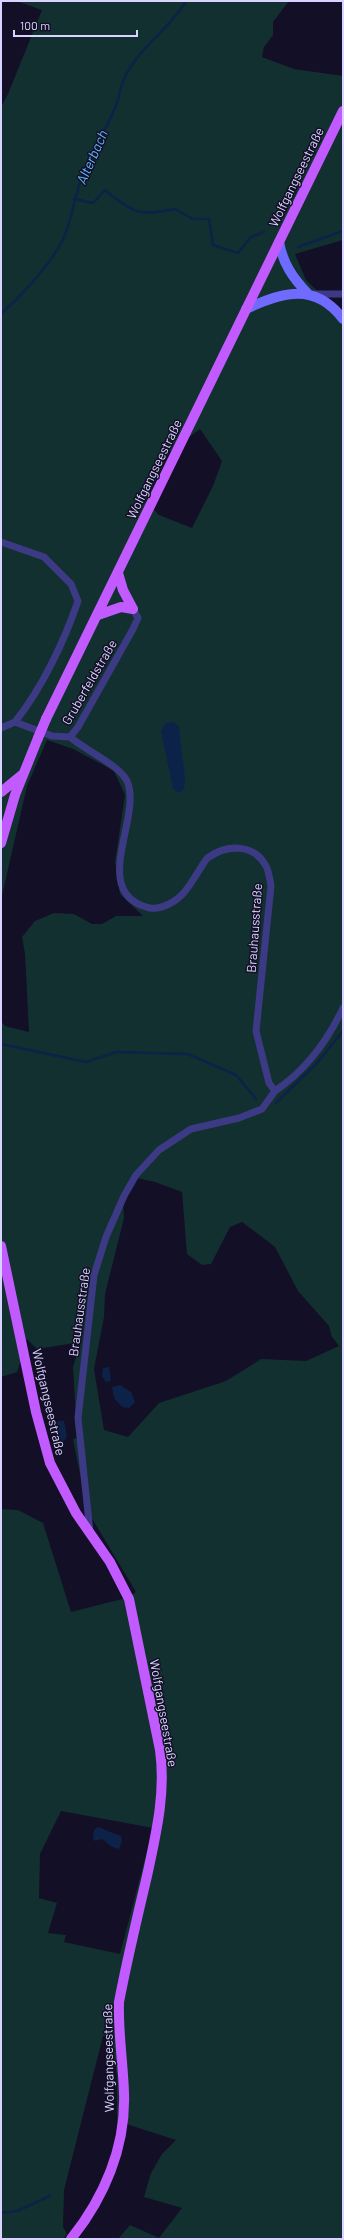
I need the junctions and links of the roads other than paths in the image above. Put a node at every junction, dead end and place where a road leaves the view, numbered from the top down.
1 (343, 111) edge
2 (279, 242) junction
3 (308, 294) junction
4 (343, 294) edge
5 (246, 309) junction
6 (343, 319) edge
7 (1, 542) edge
8 (118, 573) junction
9 (134, 609) junction
10 (98, 615) junction
11 (15, 722) junction
12 (1, 728) edge
13 (70, 737) junction
14 (23, 773) junction
15 (1, 792) edge
16 (1, 816) edge
17 (6, 826) junction
18 (1, 843) edge
19 (343, 1008) edge
20 (275, 1091) junction
21 (1, 1246) edge
22 (90, 1532) junction
23 (71, 2239) edge

1 - 2 main road, Wolfgangseestraße
2 - 3 main road
2 - 5 main road, Wolfgangseestraße
3 - 4 street
3 - 5 main road
3 - 6 main road
5 - 8 main road, Wolfgangseestraße
7 - 11 street
8 - 9 main road
8 - 10 main road, Wolfgangseestraße
9 - 10 main road
9 - 13 street, Gruberfeldstraße
10 - 14 main road, Wolfgangseestraße, bridge
11 - 12 street
11 - 13 street, Gruberfeldstraße
13 - 20 street, Brauhausstraße
14 - 15 main road
14 - 17 main road, Wolfgangseestraße
16 - 17 main road
17 - 18 main road, Wolfgangseestraße
19 - 20 street, Brauhausstraße
20 - 22 street, Brauhausstraße
21 - 22 main road, Wolfgangseestraße
22 - 23 main road, Wolfgangseestraße

